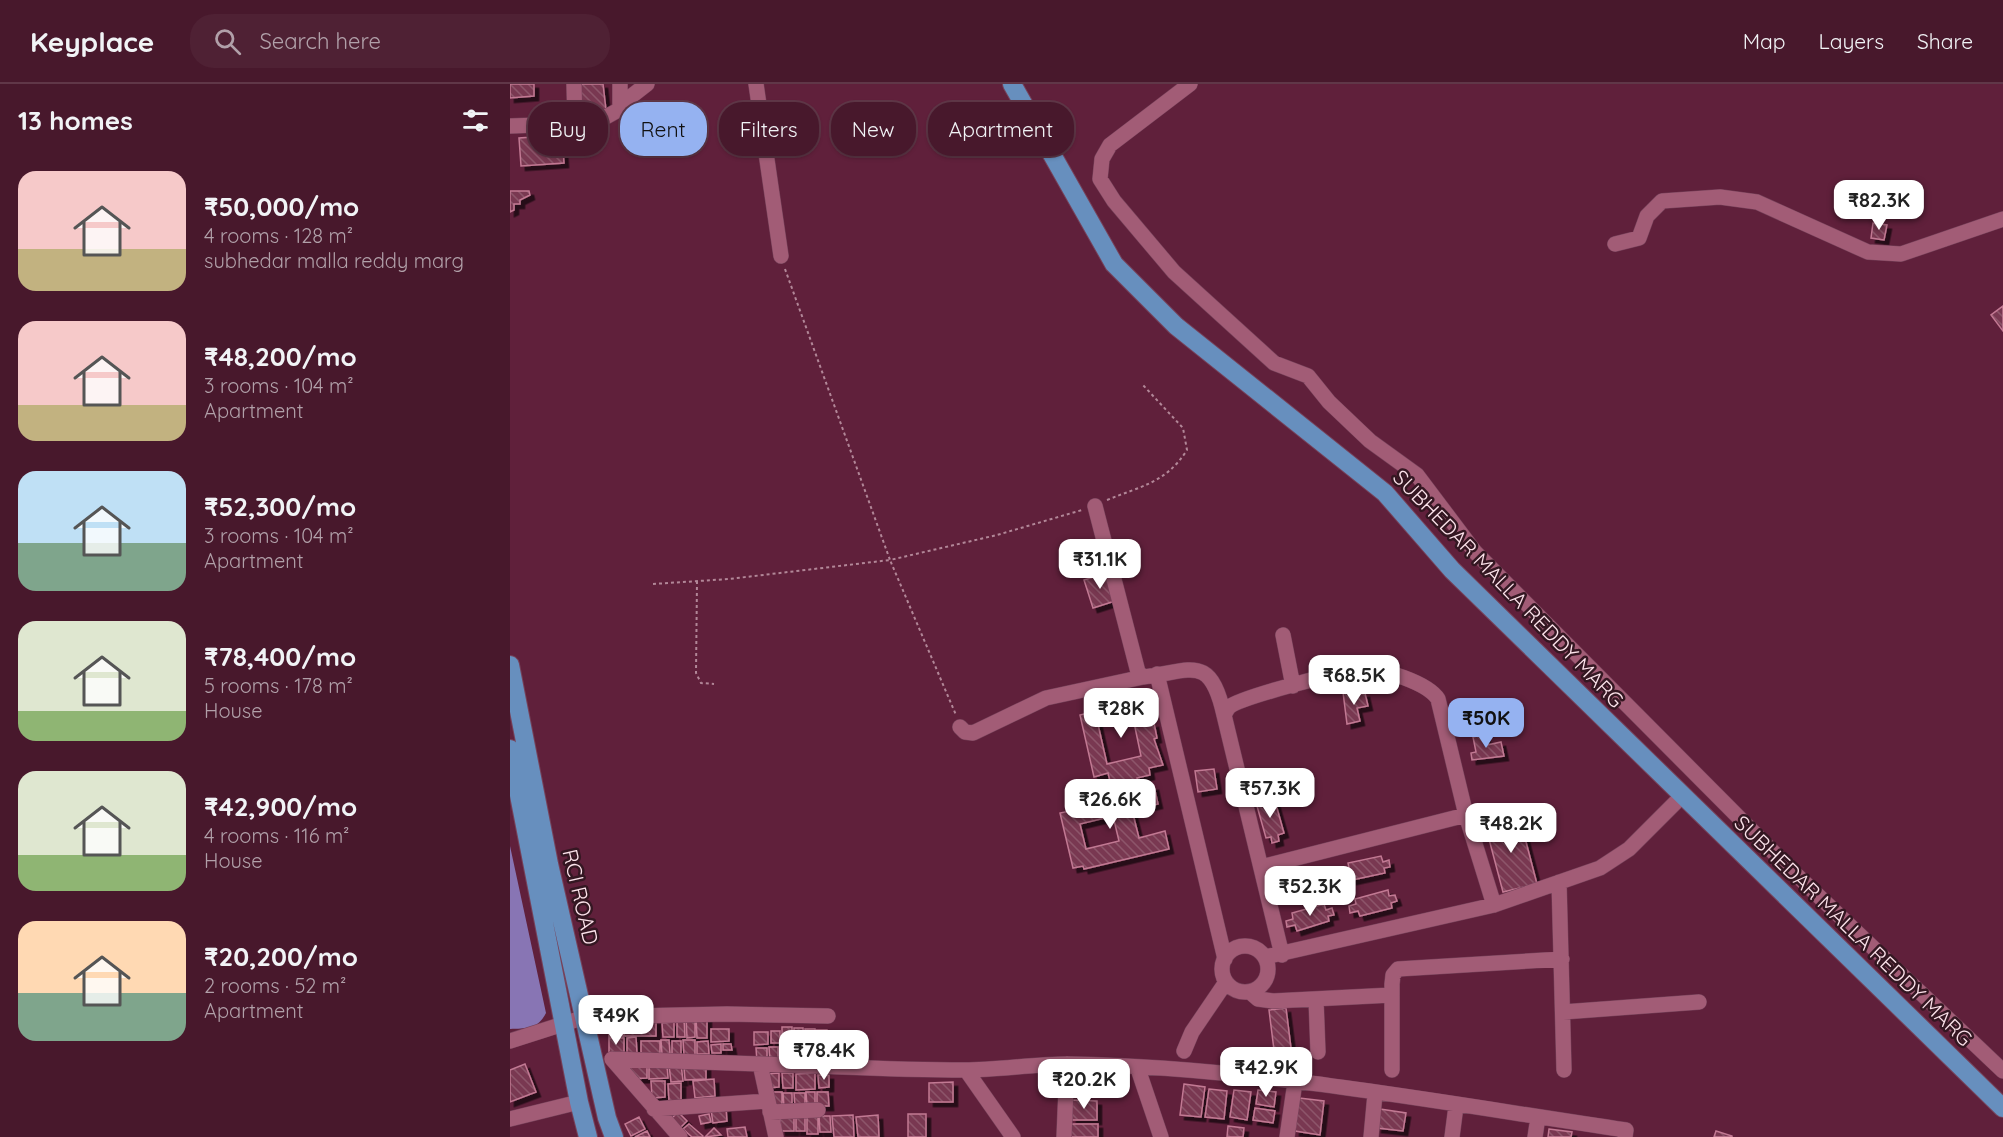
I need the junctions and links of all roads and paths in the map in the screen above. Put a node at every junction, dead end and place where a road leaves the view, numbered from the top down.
1 (574, 84) edge
2 (620, 84) edge
3 (647, 84) edge
4 (756, 84) edge
5 (1012, 84) edge
6 (1190, 84) edge
7 (574, 102) edge
8 (620, 102) edge
9 (624, 102) edge
10 (528, 125) edge
11 (510, 126) edge
12 (2003, 219) edge
13 (1615, 244) dead end
14 (781, 256) joint
15 (1142, 384) dead end
16 (1095, 506) junction
17 (890, 560) junction
18 (697, 581) junction
19 (652, 584) dead end
20 (1282, 635) dead end
21 (510, 665) edge
22 (1150, 675) junction
23 (714, 684) dead end
24 (1293, 686) junction
25 (1224, 715) junction
26 (960, 727) joint
27 (510, 749) edge
28 (1682, 796) junction
29 (1466, 815) junction
30 (1261, 867) junction
31 (1559, 882) junction
32 (1494, 905) junction
33 (1282, 955) junction
34 (1265, 957) junction
35 (1225, 959) junction
36 (1562, 959) junction
37 (1226, 982) junction
38 (1250, 992) junction
39 (1392, 995) junction
40 (1316, 999) junction
41 (1700, 1002) dead end
42 (1563, 1012) junction
43 (828, 1016) dead end
44 (585, 1017) junction
45 (563, 1023) junction
46 (510, 1041) edge
47 (1184, 1051) dead end
48 (1318, 1052) dead end
49 (760, 1064) junction
50 (1067, 1064) junction
51 (1138, 1069) junction
52 (966, 1070) junction
53 (1392, 1070) dead end
54 (1564, 1070) dead end
55 (2003, 1071) edge
56 (1295, 1082) junction
57 (1375, 1094) junction
58 (579, 1102) junction
59 (1456, 1106) junction
60 (769, 1107) junction
61 (2003, 1108) edge
62 (654, 1109) junction
63 (818, 1110) dead end
64 (1538, 1117) junction
65 (510, 1119) edge
66 (588, 1137) edge
67 (614, 1137) edge
68 (680, 1137) edge
69 (776, 1137) edge
70 (1013, 1137) edge
71 (1064, 1137) edge
72 (1161, 1137) edge
73 (1287, 1137) edge
74 (1371, 1137) edge
75 (1452, 1137) edge
76 (1535, 1137) edge
77 (1625, 1137) edge

1 - 7 street
2 - 8 street
3 - 9 street
4 - 14 street
5 - 28 main road, SUBHEDAR MALLA REDDY MARG
6 - 55 street
10 - 11 street
12 - 13 street
14 - 17 path
15 - 16 path
16 - 17 path
16 - 22 street
17 - 18 path
17 - 26 path
18 - 19 path
18 - 23 path
20 - 24 street
21 - 44 main road, RCI ROAD
22 - 25 street
22 - 26 street
22 - 35 street
24 - 25 street
24 - 29 street
25 - 30 street
27 - 45 main road, RCI ROAD
28 - 31 street
28 - 61 main road, SUBHEDAR MALLA REDDY MARG
29 - 30 street
29 - 32 street
30 - 33 street
31 - 32 street
31 - 36 street
32 - 33 street
33 - 34 street
34 - 35 street
34 - 38 street
35 - 37 street
36 - 39 street
36 - 42 street
37 - 38 street
37 - 47 street
38 - 40 street
39 - 40 street
39 - 53 street
40 - 48 street
41 - 42 street
42 - 54 street
43 - 44 street
44 - 45 street
44 - 67 main road, RCI ROAD
45 - 46 street
45 - 58 main road, RCI ROAD
49 - 52 street
49 - 60 street
49 - 62 street
50 - 51 street
50 - 52 street
50 - 71 street
51 - 56 street
51 - 72 street
52 - 70 street
56 - 57 street
56 - 73 street
57 - 59 street
57 - 74 street
58 - 65 street
58 - 66 main road, RCI ROAD
59 - 64 street
59 - 75 street
60 - 62 street
60 - 63 street
60 - 69 street
62 - 68 street
64 - 76 street
64 - 77 street

